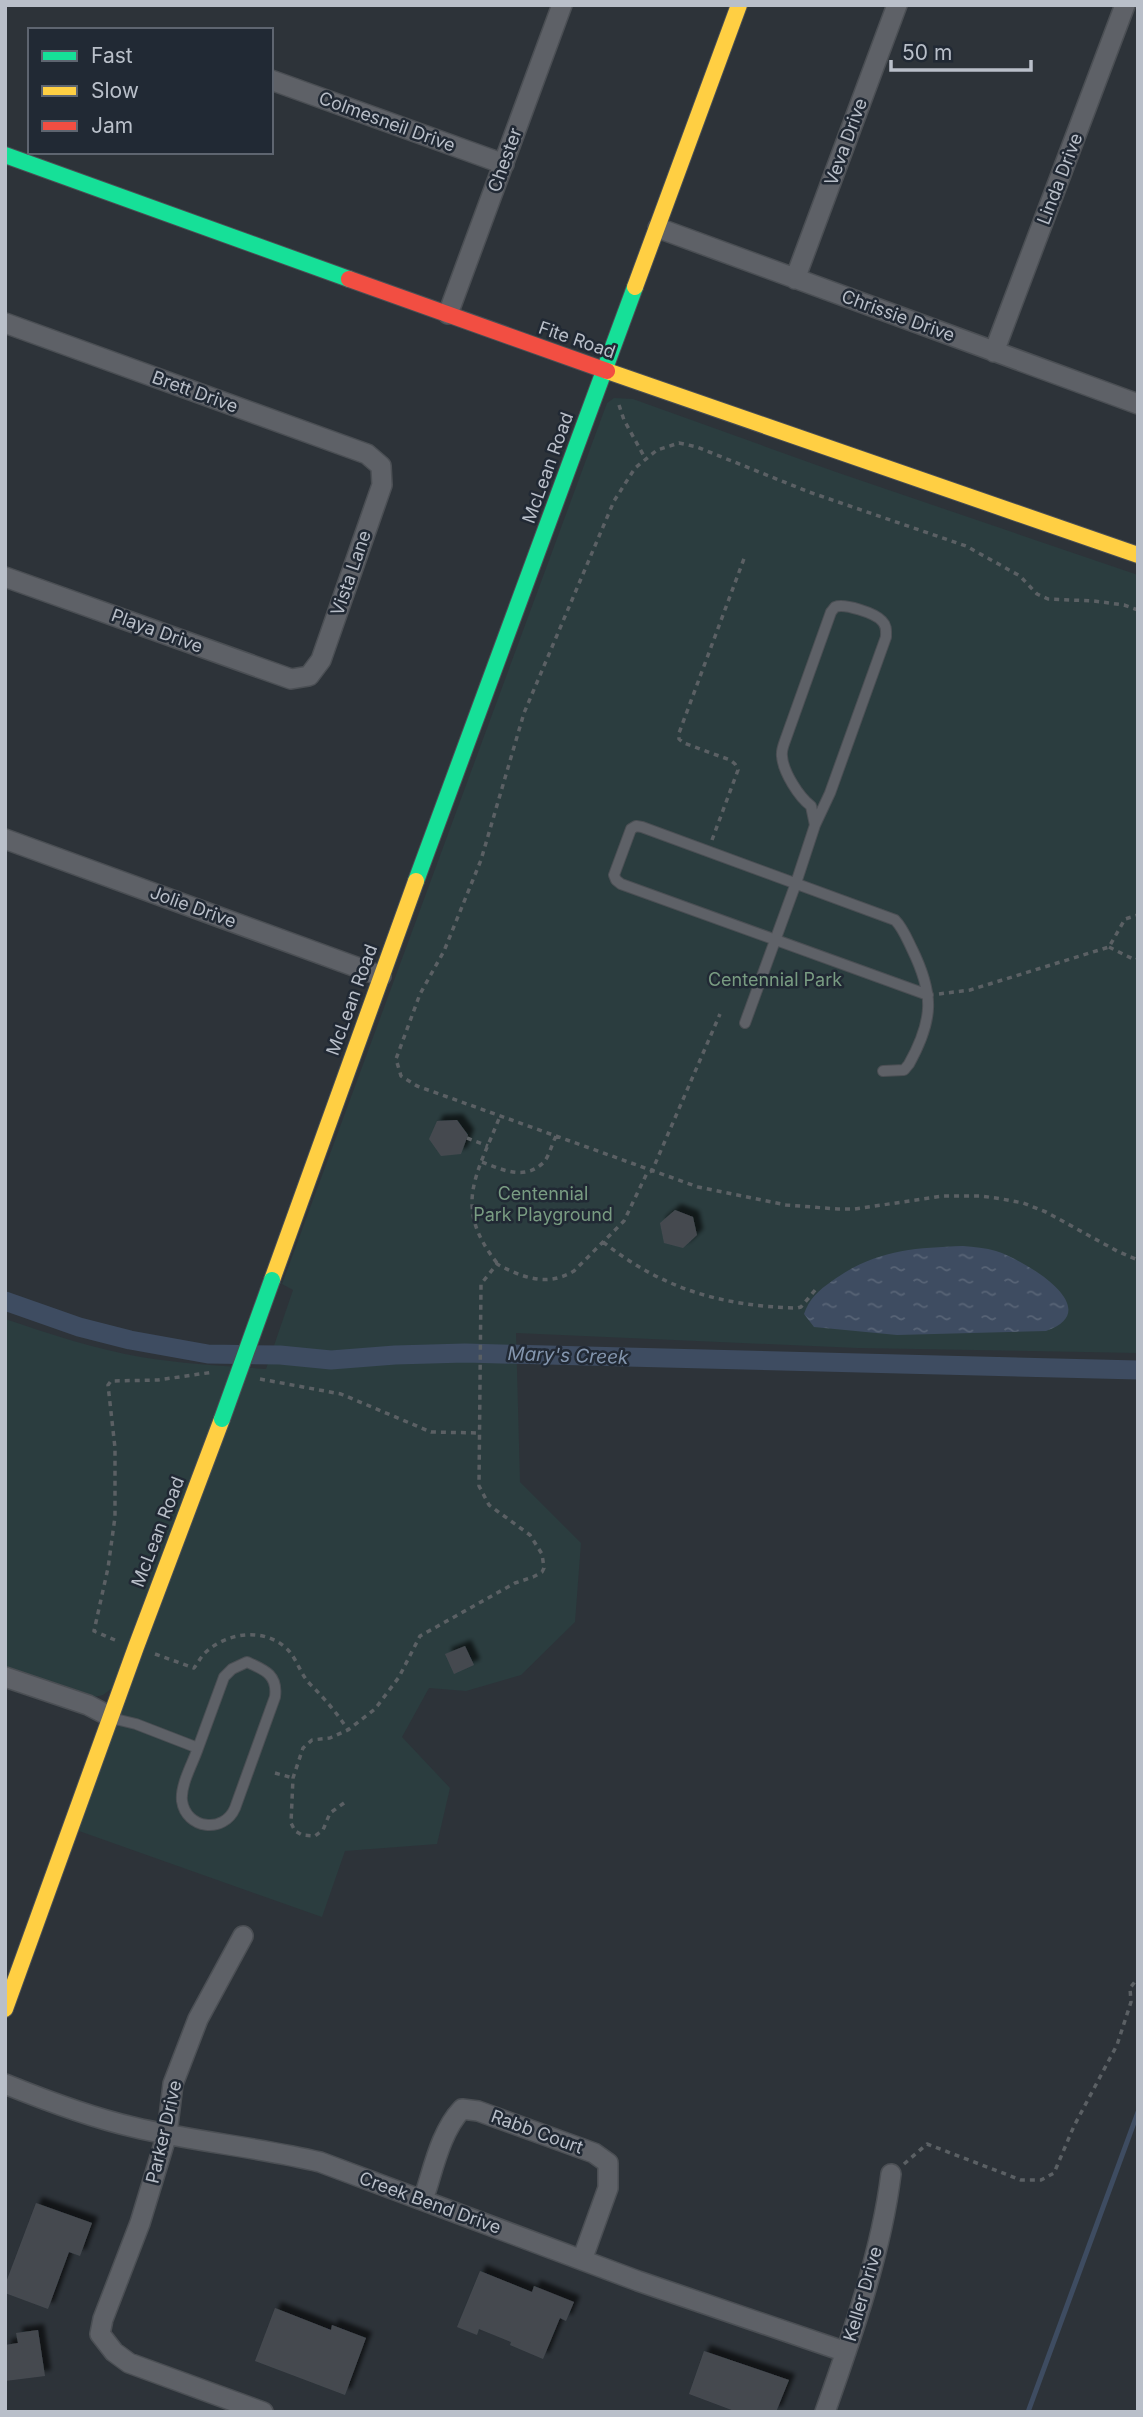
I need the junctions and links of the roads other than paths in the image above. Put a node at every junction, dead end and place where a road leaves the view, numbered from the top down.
1 (562, 5) edge
2 (739, 5) edge
3 (897, 5) edge
4 (1125, 5) edge
5 (273, 81) edge
6 (5, 155) edge
7 (504, 164) junction
8 (658, 228) junction
9 (796, 279) junction
10 (448, 314) junction
11 (5, 323) edge
12 (994, 352) junction
13 (604, 370) junction
14 (1138, 404) edge
15 (381, 466) joint
16 (1138, 555) edge
17 (5, 577) edge
18 (309, 676) joint
19 (815, 825) junction
20 (5, 839) edge
21 (796, 883) junction
22 (775, 940) junction
23 (380, 976) junction
24 (928, 995) junction
25 (745, 1023) dead end
26 (883, 1071) dead end
27 (5, 1676) edge
28 (111, 1717) junction
29 (198, 1748) junction
30 (243, 1936) dead end
31 (5, 2009) edge
32 (5, 2084) edge
33 (167, 2134) junction
34 (891, 2174) road end
35 (423, 2200) junction
36 (582, 2260) junction
37 (846, 2352) junction
38 (262, 2412) edge
39 (825, 2412) edge

1 - 7 street, Chester
2 - 8 street, McLean Road
3 - 9 street, Veva Drive
4 - 12 street, Linda Drive
5 - 7 street, Colmesneil Drive
6 - 10 street, Fite Road
7 - 10 street, Chester
8 - 9 street, Chrissie Drive
8 - 13 street, McLean Road
9 - 12 street, Chrissie Drive
10 - 13 street, Fite Road
11 - 15 street, Brett Drive
12 - 14 street, Chrissie Drive
13 - 16 street, Fite Road
13 - 23 street, McLean Road
15 - 18 street, Vista Lane
17 - 18 street, Playa Drive
19 - 19 lane
19 - 21 lane
20 - 23 street, Jolie Drive
21 - 22 lane
21 - 22 lane
21 - 24 lane
22 - 24 lane
22 - 25 lane
23 - 28 street, McLean Road, bridge
24 - 26 lane
27 - 28 street
28 - 29 lane
28 - 31 street, McLean Road
29 - 29 lane
30 - 33 street, Parker Drive
32 - 33 street, Creek Bend Drive
33 - 35 street, Creek Bend Drive
33 - 38 street, Parker Drive
34 - 37 street, Keller Drive
35 - 36 street, Creek Bend Drive
35 - 36 street, Rabb Court
36 - 37 street, Creek Bend Drive
37 - 39 street, Keller Drive

